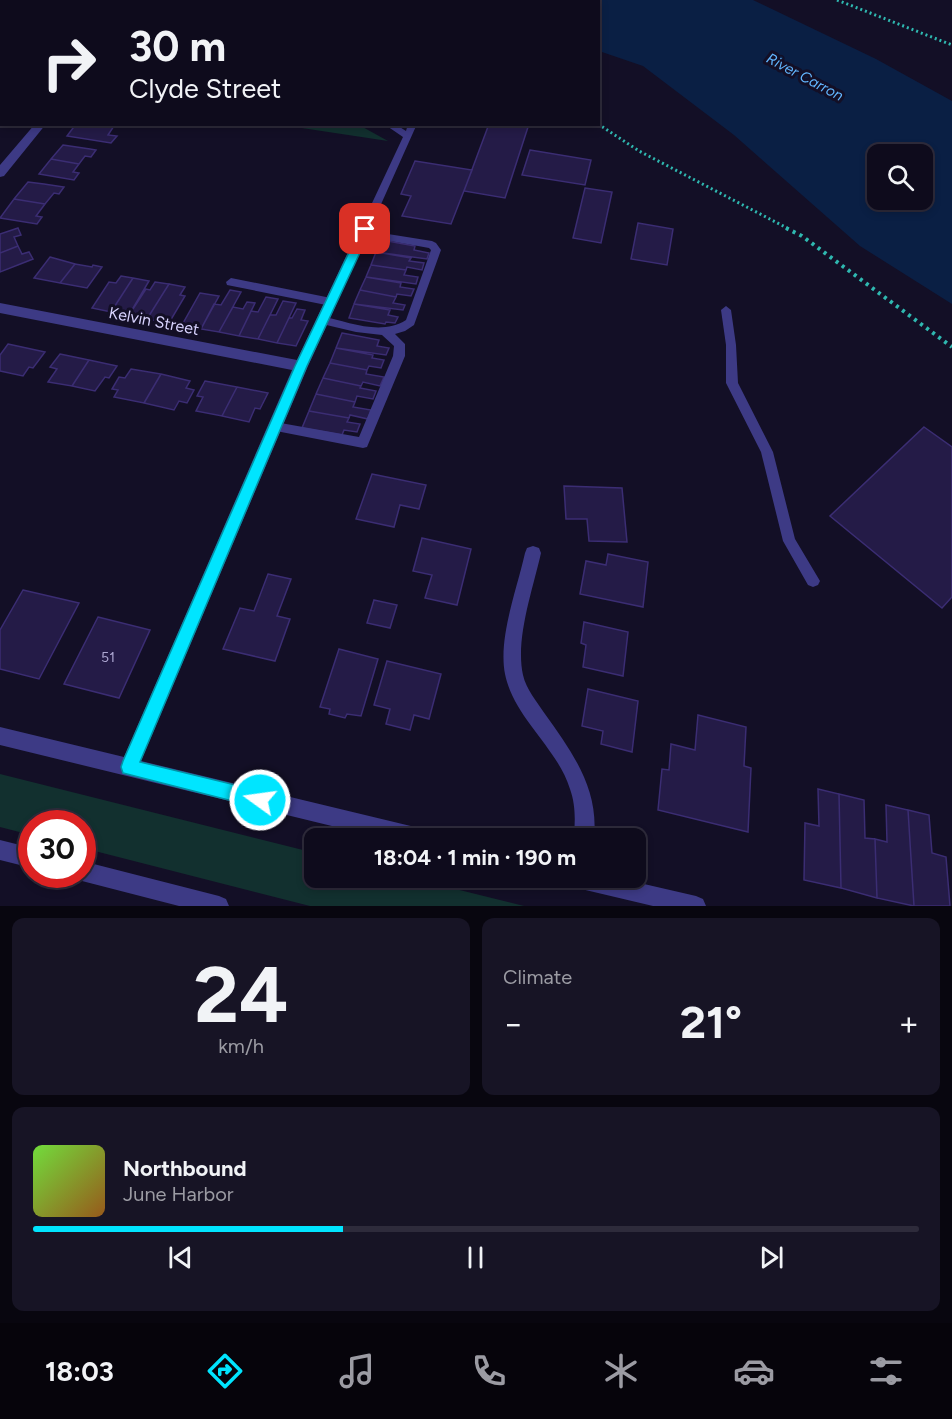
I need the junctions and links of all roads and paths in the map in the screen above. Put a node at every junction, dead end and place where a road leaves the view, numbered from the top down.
1 (837, 0) edge
2 (952, 45) edge
3 (600, 125) edge
4 (40, 126) edge
5 (391, 126) edge
6 (412, 126) edge
7 (408, 136) junction
8 (0, 173) edge
9 (364, 231) junction
10 (231, 282) dead end
11 (331, 302) junction
12 (0, 308) edge
13 (726, 310) dead end
14 (322, 321) junction
15 (385, 332) junction
16 (952, 347) edge
17 (301, 366) junction
18 (275, 427) junction
19 (533, 553) dead end
20 (813, 581) dead end
21 (0, 736) edge
22 (129, 767) junction
23 (377, 828) edge
24 (585, 828) edge
25 (0, 850) edge
26 (18, 854) edge
27 (96, 875) edge
28 (620, 888) edge
29 (219, 906) edge
30 (696, 906) edge

1 - 2 path
3 - 16 path
4 - 8 street
5 - 7 lane
6 - 7 lane
7 - 9 lane
9 - 11 street
9 - 15 lane
10 - 11 lane
11 - 14 street
12 - 17 street, Kelvin Street
13 - 20 lane
14 - 15 lane
14 - 17 street
15 - 18 lane
17 - 18 street
18 - 22 street
19 - 24 street
21 - 22 street
22 - 23 street
25 - 26 street
27 - 29 street
28 - 30 street

